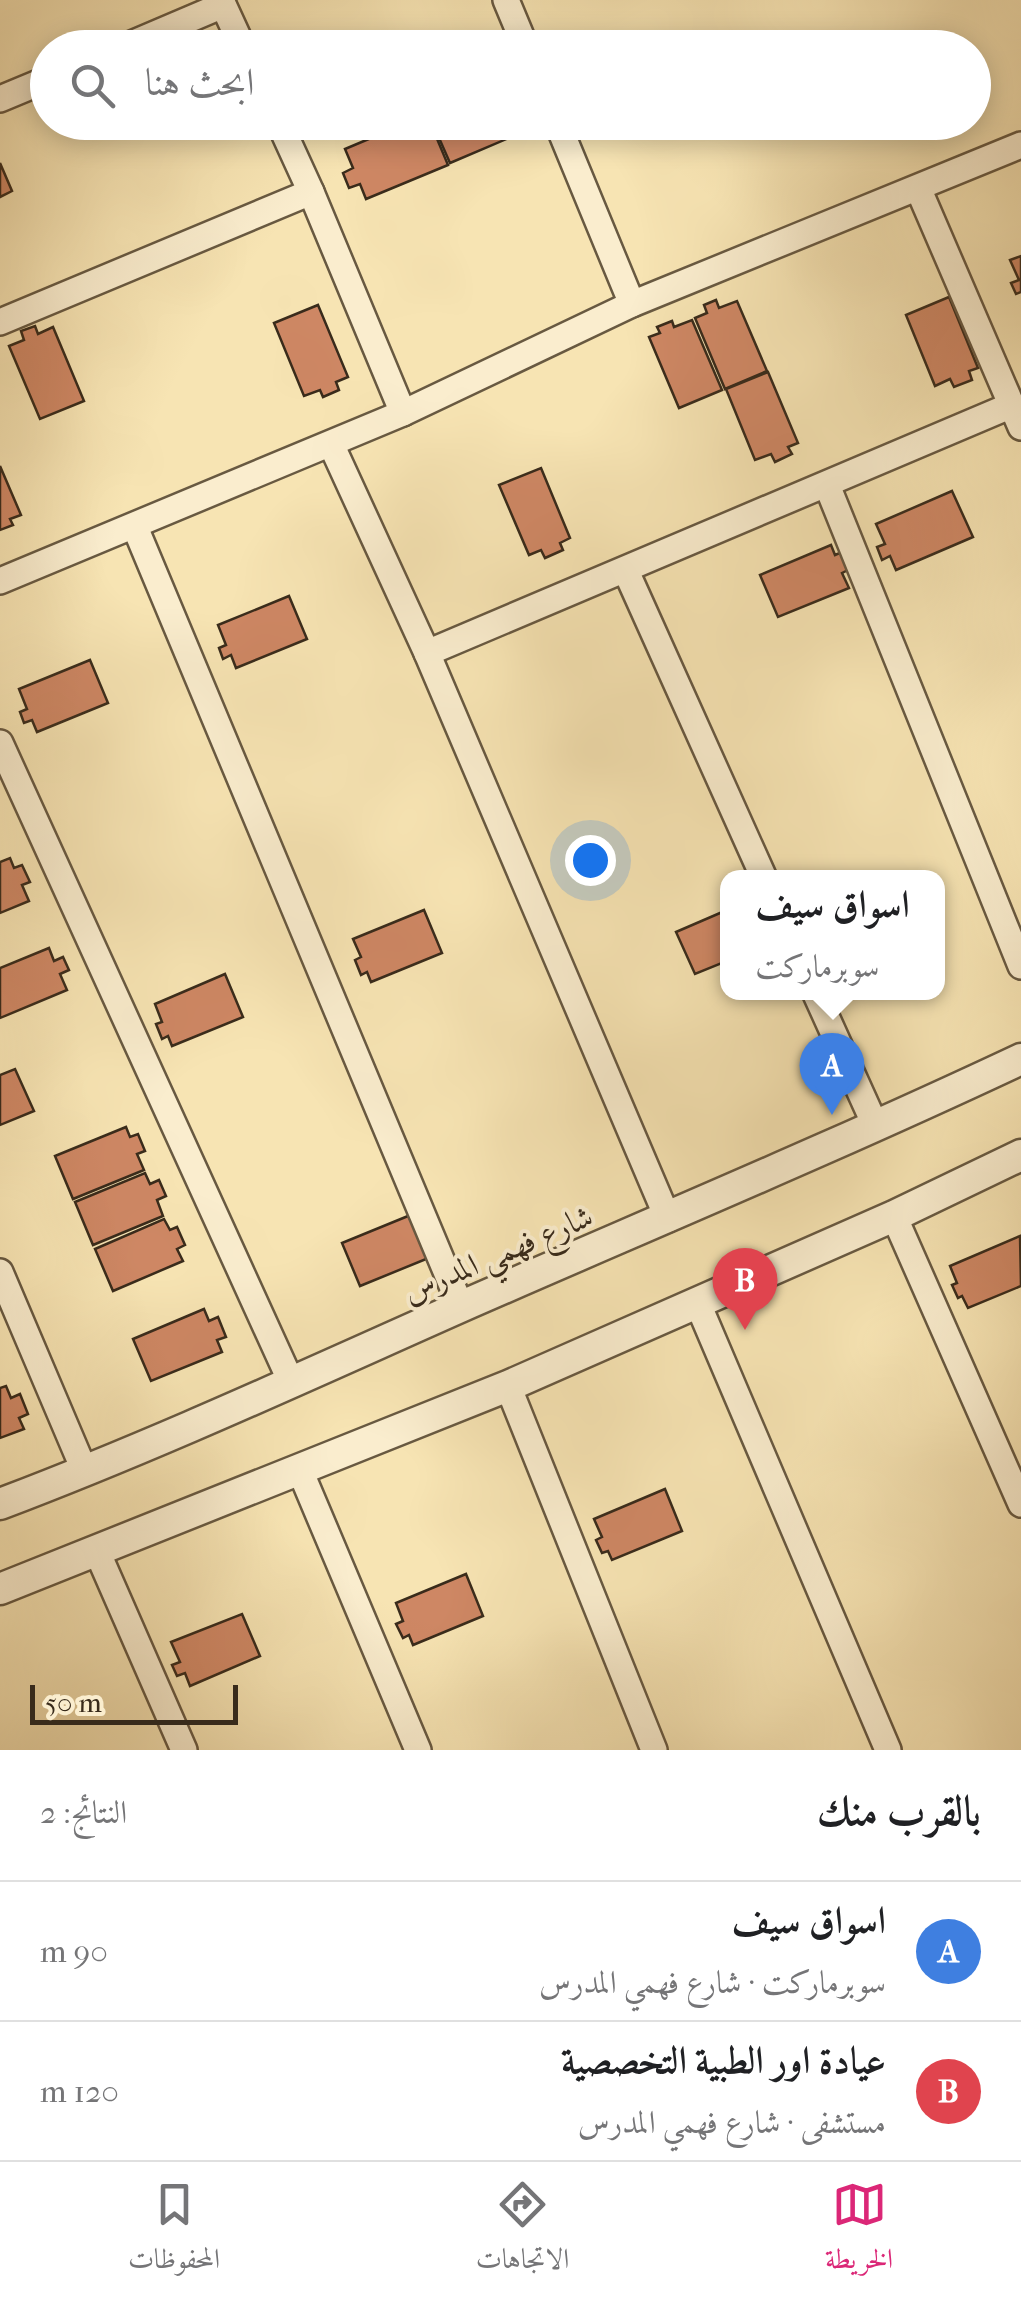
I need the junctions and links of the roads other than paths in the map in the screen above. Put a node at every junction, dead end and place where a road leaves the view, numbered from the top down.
1 (506, 0) edge
2 (222, 2) edge
3 (161, 30) edge
4 (235, 30) edge
5 (518, 30) edge
6 (30, 86) edge
7 (0, 99) edge
8 (287, 140) edge
9 (564, 140) edge
10 (1021, 145) edge
11 (918, 188) junction
12 (312, 192) junction
13 (632, 304) junction
14 (0, 322) edge
15 (403, 413) junction
16 (1016, 416) edge
17 (331, 444) junction
18 (827, 485) junction
19 (135, 528) junction
20 (626, 571) junction
21 (0, 581) edge
22 (427, 653) junction
23 (0, 743) edge
24 (760, 870) edge
25 (1021, 966) edge
26 (819, 1000) edge
27 (1021, 1059) edge
28 (876, 1127) junction
29 (1021, 1154) edge
30 (894, 1216) junction
31 (668, 1219) junction
32 (0, 1272) edge
33 (698, 1304) junction
34 (462, 1307) junction
35 (292, 1384) junction
36 (508, 1386) junction
37 (299, 1468) junction
38 (85, 1472) junction
39 (0, 1504) edge
40 (1021, 1504) edge
41 (96, 1549) junction
42 (0, 1590) edge
43 (184, 1750) edge
44 (418, 1750) edge
45 (654, 1750) edge
46 (888, 1750) edge

1 - 5 street
2 - 3 street
2 - 4 street
6 - 7 street
8 - 12 street
9 - 13 street
10 - 11 street
11 - 13 street
11 - 16 street
12 - 14 street
12 - 15 street
13 - 15 street
15 - 17 street
16 - 18 street
17 - 19 street
17 - 22 street
18 - 20 street
18 - 25 street
19 - 21 street
19 - 34 street
20 - 22 street
20 - 24 street
22 - 31 street
23 - 35 street
26 - 28 street
27 - 28 street, شارع فهمي المدرس
28 - 31 street, شارع فهمي المدرس
29 - 30 street
30 - 33 street
30 - 40 street
31 - 34 street, شارع فهمي المدرس
32 - 38 street
33 - 36 street
33 - 46 street
34 - 35 street, شارع فهمي المدرس
35 - 38 street, شارع فهمي المدرس
36 - 37 street
36 - 45 street
37 - 41 street
37 - 44 street
38 - 39 street, شارع فهمي المدرس
41 - 42 street
41 - 43 street

